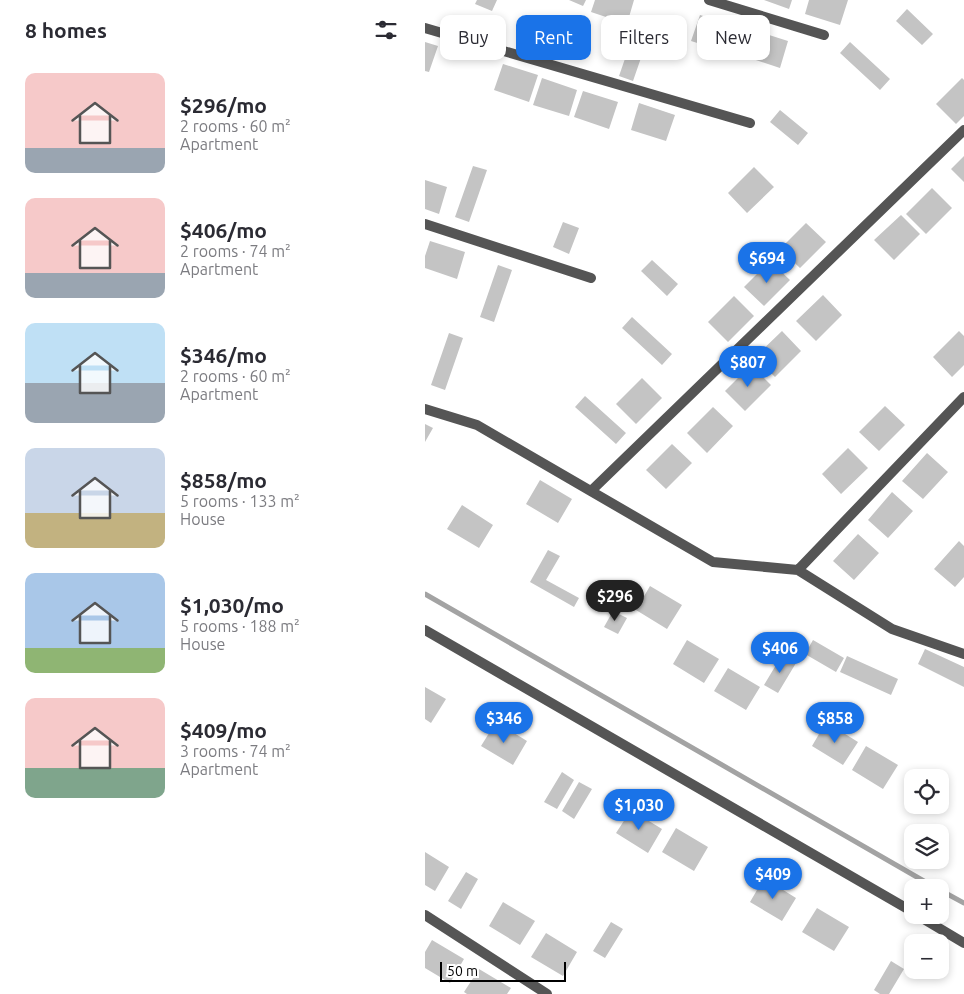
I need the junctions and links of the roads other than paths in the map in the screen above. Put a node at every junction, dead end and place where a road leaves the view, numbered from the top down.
1 (709, 0) edge
2 (425, 28) edge
3 (823, 35) dead end
4 (750, 123) dead end
5 (964, 130) edge
6 (425, 224) edge
7 (591, 278) dead end
8 (964, 397) edge
9 (425, 409) edge
10 (591, 491) junction
11 (799, 570) junction
12 (425, 630) edge
13 (964, 654) edge
14 (904, 907) edge
15 (425, 915) edge
16 (932, 924) edge
17 (964, 943) edge
18 (547, 994) edge

1 - 3 street
2 - 4 street
5 - 10 street
6 - 7 street
8 - 11 street
9 - 10 street
10 - 11 street
11 - 13 street
12 - 14 street
15 - 18 street
16 - 17 street

